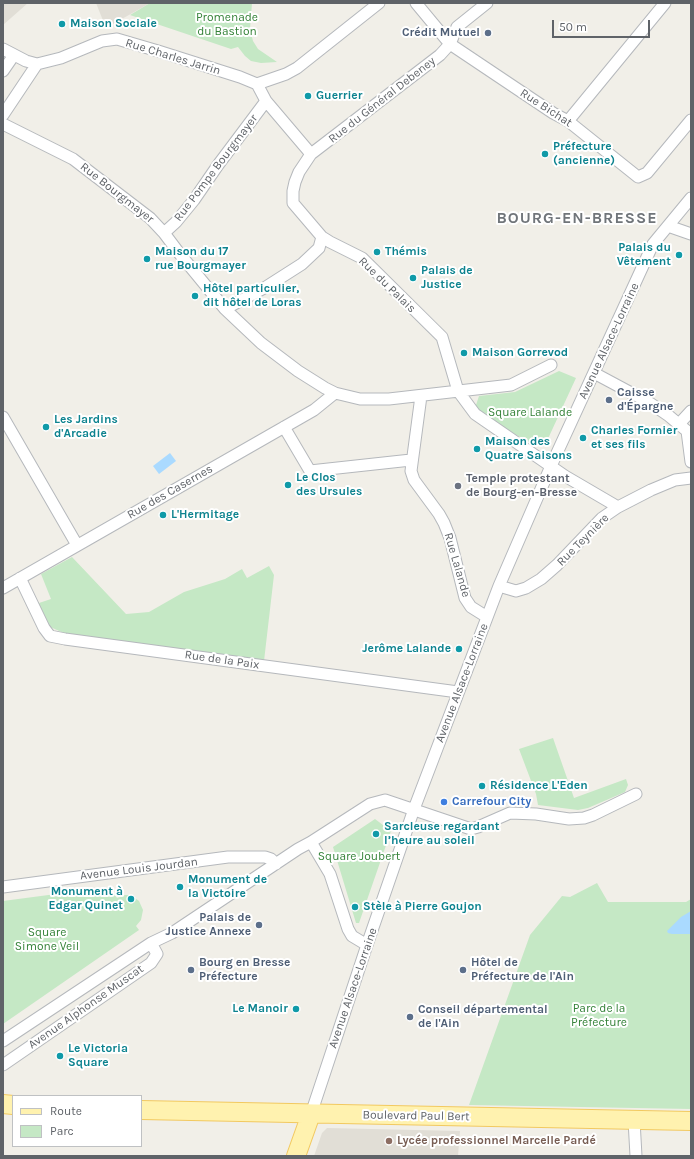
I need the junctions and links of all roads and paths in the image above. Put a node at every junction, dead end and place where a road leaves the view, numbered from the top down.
1 (380, 3) edge
2 (416, 3) edge
3 (487, 3) edge
4 (665, 3) edge
5 (450, 44) junction
6 (3, 49) edge
7 (14, 55) junction
8 (38, 64) junction
9 (3, 71) edge
10 (257, 84) junction
11 (266, 101) junction
12 (3, 116) edge
13 (691, 120) edge
14 (568, 121) junction
15 (3, 124) edge
16 (311, 154) junction
17 (691, 198) edge
18 (668, 226) junction
19 (164, 233) junction
20 (691, 234) edge
21 (322, 237) junction
22 (225, 309) junction
23 (552, 365) dead end
24 (594, 373) junction
25 (458, 391) junction
26 (335, 393) junction
27 (421, 396) junction
28 (691, 411) edge
29 (3, 417) edge
30 (284, 427) junction
31 (685, 428) edge
32 (411, 460) junction
33 (691, 462) edge
34 (551, 466) junction
35 (691, 478) edge
36 (618, 507) junction
37 (76, 545) junction
38 (20, 578) junction
39 (499, 586) junction
40 (3, 588) edge
41 (487, 617) junction
42 (458, 692) junction
43 (636, 794) dead end
44 (414, 809) junction
45 (311, 842) junction
46 (276, 864) junction
47 (3, 887) edge
48 (151, 943) junction
49 (367, 945) junction
50 (3, 1041) edge
51 (3, 1066) edge
52 (142, 1110) edge
53 (310, 1114) junction
54 (634, 1120) junction
55 (691, 1121) edge
56 (296, 1156) edge
57 (636, 1156) edge

1 - 10 street
2 - 5 street, Rue Bichat
3 - 5 street
4 - 14 street
5 - 14 street, Rue Bichat
5 - 16 street, Rue du Général Debeney
6 - 7 street
7 - 8 street
7 - 9 street
8 - 10 street, Rue Charles Jarrin
8 - 12 street
10 - 11 street
11 - 16 street
11 - 19 street, Rue Pompe Bourgmayer
13 - 14 street, Rue Bichat
15 - 19 street, Rue Bourgmayer
16 - 21 street, Rue du Palais
17 - 18 street, Avenue Alsace-Lorraine
18 - 20 street
18 - 24 street, Avenue Alsace-Lorraine
19 - 22 street, Rue Bourgmayer
21 - 22 street
21 - 25 street, Rue du Palais
22 - 26 street, Rue Bourgmayer
23 - 25 street, Rue Bourgmayer
24 - 31 street
24 - 34 street, Avenue Alsace-Lorraine
25 - 27 street, Rue Bourgmayer
25 - 34 street, Rue du Palais
26 - 27 street, Rue Bourgmayer
26 - 30 street, Rue des Casernes
27 - 32 street, Rue Lalande
28 - 31 street
29 - 37 street
30 - 32 street
30 - 37 street, Rue des Casernes
31 - 33 street
32 - 41 street, Rue Lalande
34 - 36 street, Rue du Palais
34 - 39 street, Avenue Alsace-Lorraine
35 - 36 street, Rue Teynière
36 - 39 street, Rue Teynière
37 - 38 street, Rue des Casernes
38 - 40 street, Rue des Casernes
38 - 42 street, Rue de la Paix
39 - 41 street, Avenue Alsace-Lorraine
41 - 42 street, Avenue Alsace-Lorraine
42 - 44 street, Avenue Alsace-Lorraine
43 - 44 street, Avenue Alphonse Muscat
44 - 45 street, Avenue Alphonse Muscat
44 - 49 street, Avenue Alsace-Lorraine
45 - 46 street, Avenue Alphonse Muscat
45 - 49 street
46 - 47 street, Avenue Louis Jourdan
46 - 48 street, Avenue Alphonse Muscat
48 - 50 street, Avenue Alphonse Muscat
48 - 51 street, Avenue Alphonse Muscat
49 - 53 street, Avenue Alsace-Lorraine
52 - 53 main road, Boulevard Paul Bert
53 - 54 main road, Boulevard Paul Bert
53 - 56 main road, Avenue Alsace-Lorraine
54 - 55 main road, Boulevard Paul Bert
54 - 57 street

